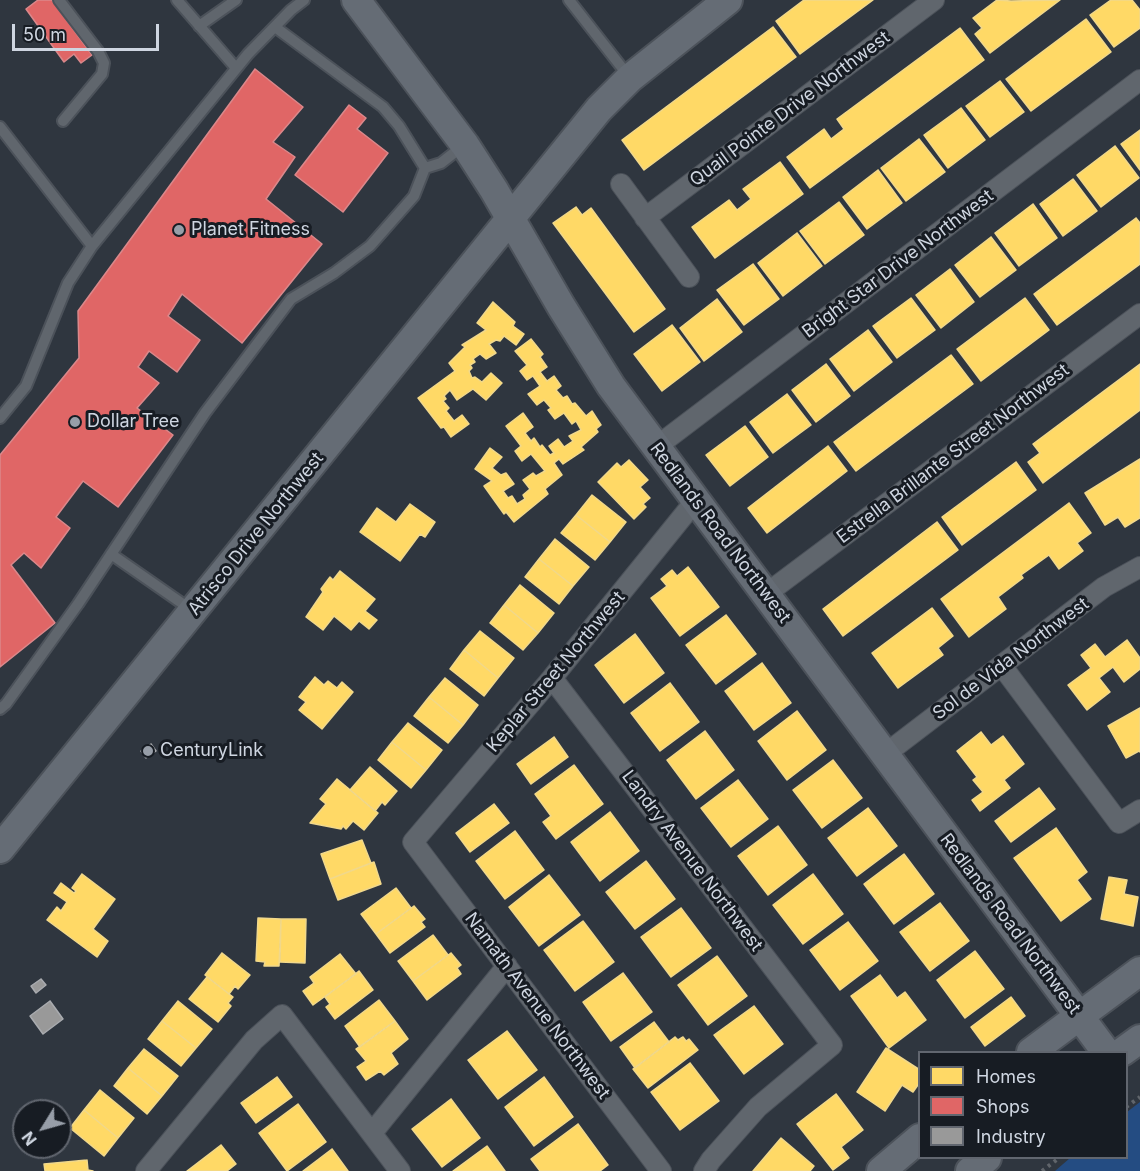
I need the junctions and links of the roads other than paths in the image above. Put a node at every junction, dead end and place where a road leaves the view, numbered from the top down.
1 (59, 0) edge
2 (177, 0) edge
3 (236, 0) edge
4 (304, 0) edge
5 (356, 0) edge
6 (569, 0) edge
7 (728, 0) edge
8 (934, 0) edge
9 (199, 26) junction
10 (274, 27) junction
11 (236, 68) junction
12 (630, 78) junction
13 (1140, 80) edge
14 (63, 121) dead end
15 (0, 127) edge
16 (465, 145) junction
17 (426, 168) junction
18 (621, 184) dead end
19 (645, 218) junction
20 (511, 219) junction
21 (92, 246) junction
22 (689, 277) dead end
23 (1140, 314) edge
24 (0, 418) edge
25 (656, 447) junction
26 (696, 500) junction
27 (111, 554) junction
28 (1140, 567) edge
29 (766, 594) junction
30 (193, 611) junction
31 (1002, 666) junction
32 (552, 678) junction
33 (0, 709) edge
34 (884, 755) junction
35 (1140, 810) edge
36 (413, 842) joint
37 (0, 849) edge
38 (507, 966) junction
39 (1140, 971) edge
40 (1079, 1016) junction
41 (1140, 1039) edge
42 (1034, 1051) edge
43 (1105, 1051) edge
44 (1125, 1051) edge
45 (372, 1133) junction
46 (918, 1140) edge
47 (986, 1159) edge
48 (146, 1171) edge
49 (400, 1171) edge
50 (661, 1171) edge
51 (704, 1171) edge
52 (881, 1171) edge
53 (970, 1171) edge

1 - 14 lane
2 - 9 lane
3 - 9 lane
4 - 10 lane
5 - 16 street, Redlands Road Northwest
6 - 12 lane
7 - 12 street, Atrisco Drive Northwest
8 - 19 street, Quail Pointe Drive Northwest
9 - 11 lane
10 - 11 lane
10 - 17 lane
11 - 21 lane
12 - 20 street, Atrisco Drive Northwest
13 - 25 street, Bright Star Drive Northwest
15 - 21 lane
16 - 17 lane
16 - 20 street, Redlands Road Northwest
17 - 27 lane
18 - 19 street
19 - 22 street
20 - 25 street, Redlands Road Northwest
20 - 30 street, Atrisco Drive Northwest
21 - 24 lane
23 - 29 street, Estrella Brillante Street Northwest
25 - 26 street, Redlands Road Northwest
26 - 29 street, Redlands Road Northwest
26 - 32 street, Keplar Street Northwest
27 - 30 lane
27 - 33 lane
28 - 31 street, Sol de Vida Northwest
29 - 34 street, Redlands Road Northwest
30 - 37 street, Atrisco Drive Northwest
31 - 34 street, Sol de Vida Northwest
31 - 35 street
32 - 36 street, Keplar Street Northwest
32 - 51 street, Landry Avenue Northwest
34 - 40 street, Redlands Road Northwest
36 - 38 street, Namath Avenue Northwest
38 - 45 street
38 - 50 street, Namath Avenue Northwest
39 - 40 street
40 - 42 street
40 - 43 street, Redlands Road Northwest
41 - 44 street
45 - 48 street
45 - 49 street
46 - 52 street
47 - 53 street

